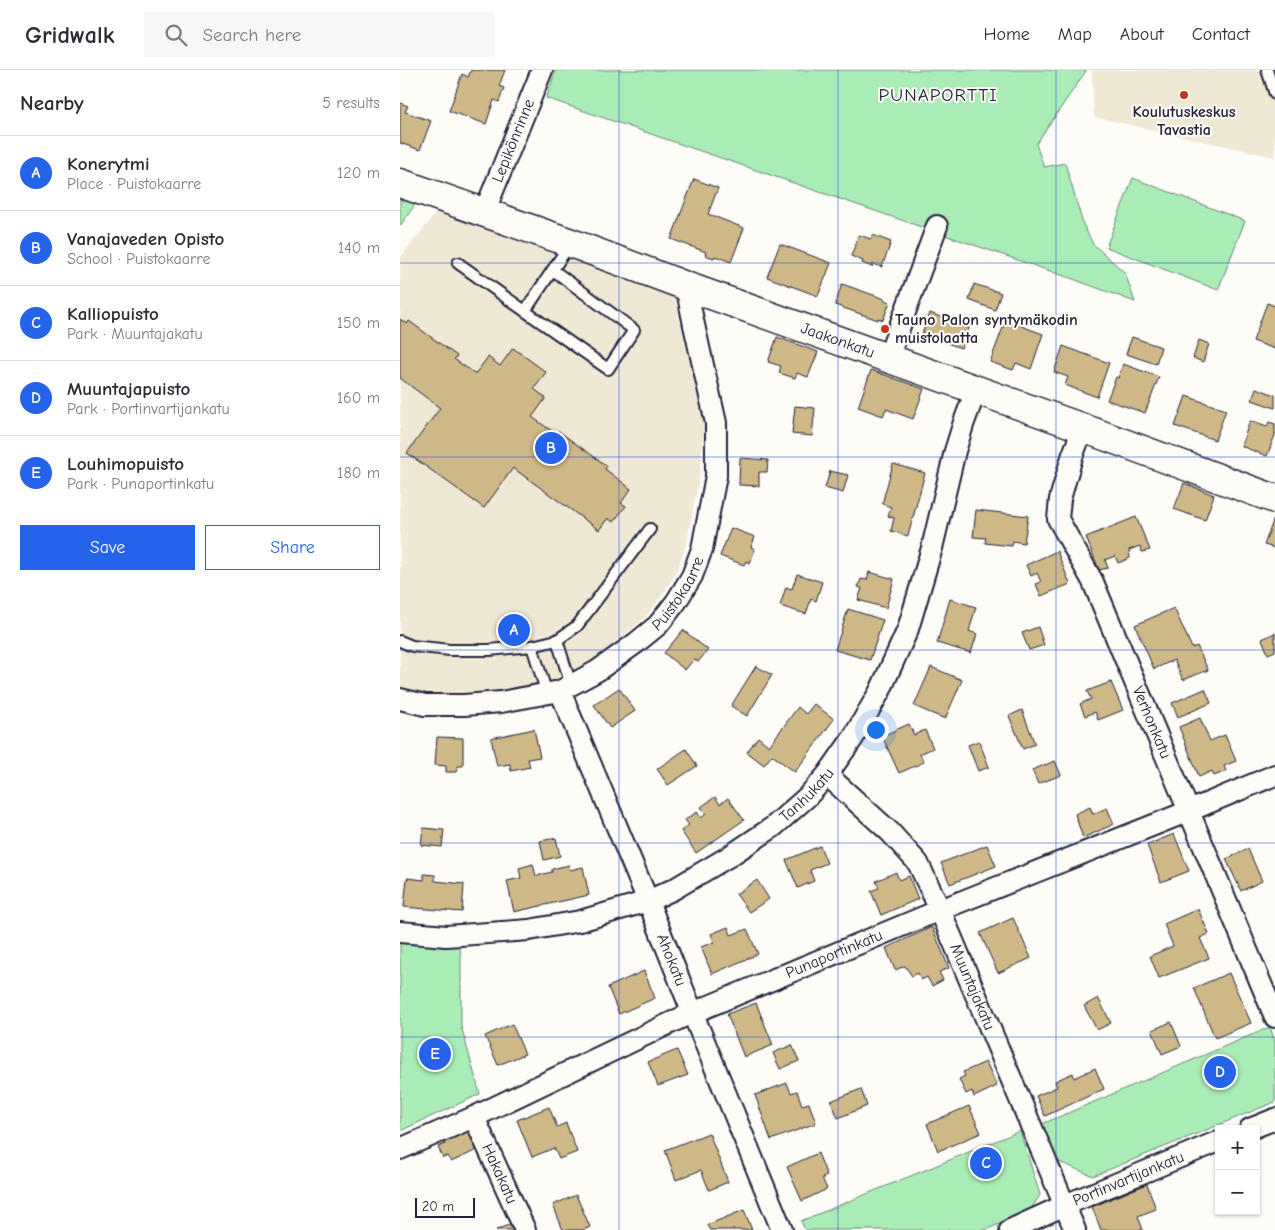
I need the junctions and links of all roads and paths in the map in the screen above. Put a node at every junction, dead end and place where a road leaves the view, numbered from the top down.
1 (542, 70) edge
2 (1267, 70) edge
3 (1275, 94) edge
4 (400, 183) edge
5 (484, 212) junction
6 (937, 226) dead end
7 (571, 243) junction
8 (458, 263) dead end
9 (553, 270) junction
10 (686, 286) junction
11 (525, 311) junction
12 (888, 358) junction
13 (976, 390) junction
14 (1083, 428) junction
15 (1275, 499) edge
16 (650, 529) dead end
17 (557, 640) junction
18 (400, 641) edge
19 (532, 646) junction
20 (559, 690) junction
21 (400, 699) edge
22 (827, 775) junction
23 (1275, 775) edge
24 (1189, 811) junction
25 (648, 901) junction
26 (940, 910) junction
27 (400, 932) edge
28 (692, 1014) junction
29 (1275, 1017) edge
30 (474, 1117) junction
31 (1275, 1119) edge
32 (1260, 1125) edge
33 (1215, 1143) edge
34 (400, 1149) edge
35 (1064, 1205) junction
36 (525, 1230) edge
37 (782, 1230) edge
38 (1010, 1230) edge
39 (1075, 1230) edge

1 - 5 street, Lepikönrinne
2 - 3 lane
4 - 5 street, Jaakonkatu
5 - 7 street, Jaakonkatu
6 - 12 street
7 - 9 lane
7 - 10 street, Jaakonkatu
8 - 11 lane
9 - 11 lane
9 - 11 lane
10 - 12 street, Jaakonkatu
10 - 20 street, Puistokaarre
12 - 13 street, Jaakonkatu
13 - 14 street, Jaakonkatu
13 - 22 street, Tanhukatu
14 - 15 street, Jaakonkatu
14 - 24 street, Verhonkatu
16 - 17 lane
17 - 19 lane
17 - 20 lane
18 - 19 lane
19 - 20 lane
20 - 21 street, Puistokaarre
20 - 25 street, Ahokatu
22 - 25 street, Tanhukatu
22 - 26 street, Muuntajakatu
23 - 24 street, Punaportinkatu
24 - 26 street, Punaportinkatu
24 - 29 street, Verhonkatu
25 - 27 street, Tanhukatu
25 - 28 street, Ahokatu
26 - 28 street, Punaportinkatu
26 - 35 street, Muuntajakatu
28 - 30 street, Punaportinkatu
28 - 37 street, Ahokatu
30 - 34 street, Punaportinkatu
30 - 36 street, Hakakatu
31 - 32 street
33 - 35 street, Portinvartijankatu
35 - 38 street, Portinvartijankatu
35 - 39 street, Muuntajakatu

